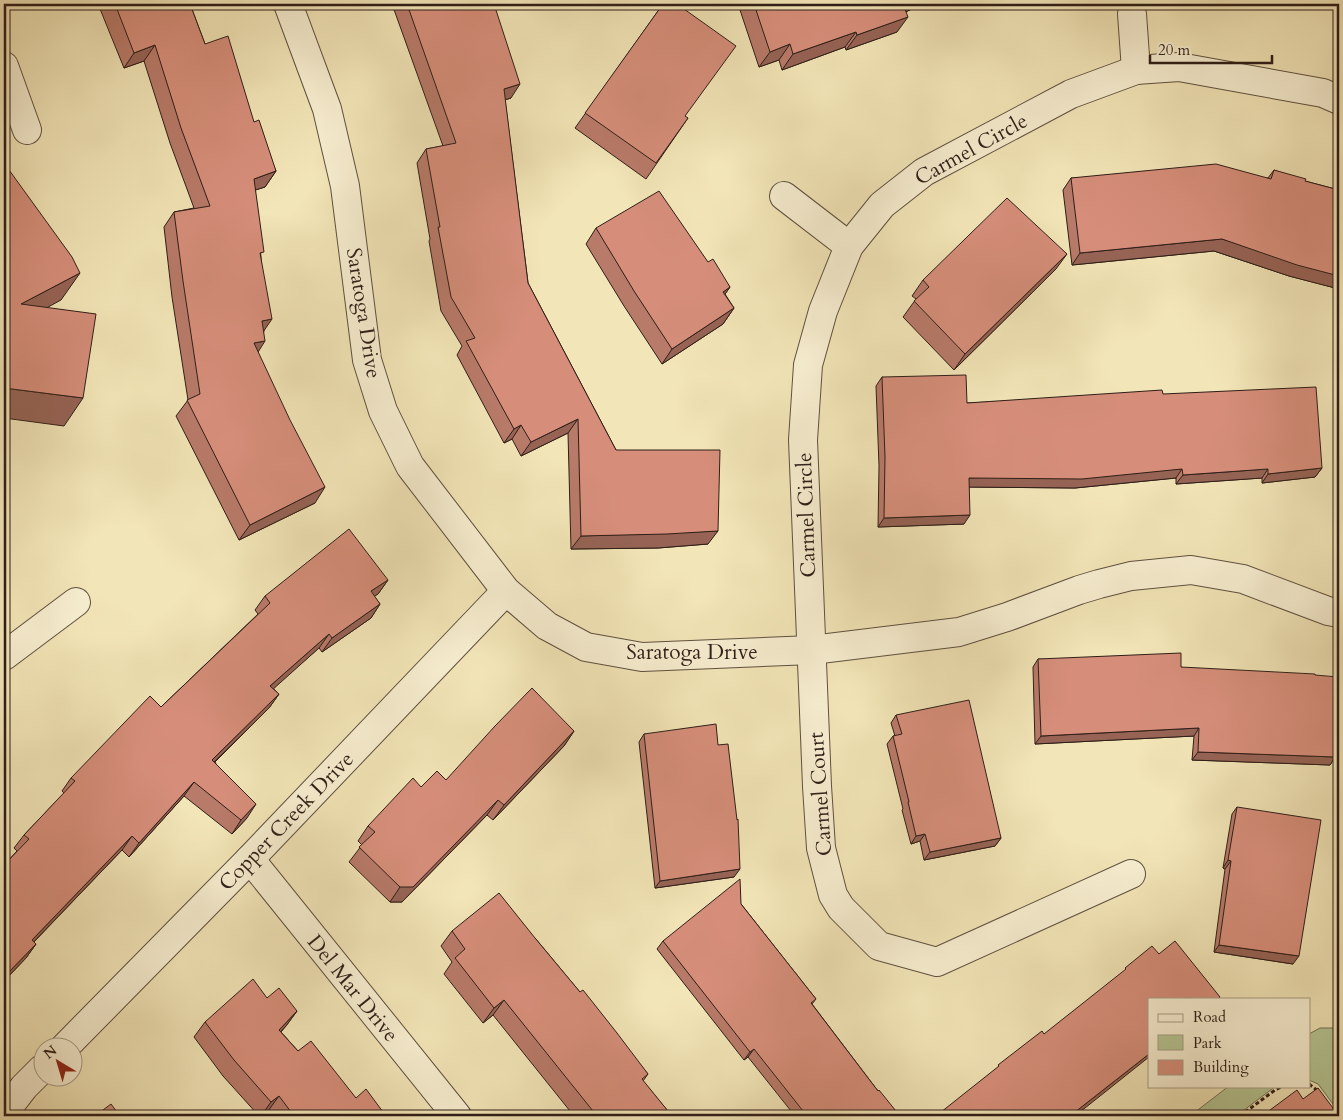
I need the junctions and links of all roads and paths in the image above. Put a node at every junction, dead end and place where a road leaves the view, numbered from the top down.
1 (288, 4) edge
2 (1132, 14) dead end
3 (4, 66) edge
4 (1136, 70) junction
5 (1339, 100) edge
6 (27, 130) dead end
7 (784, 196) dead end
8 (849, 246) junction
9 (506, 591) junction
10 (76, 602) dead end
11 (1339, 613) edge
12 (812, 650) junction
13 (4, 656) edge
14 (250, 859) junction
15 (1131, 874) dead end
16 (74, 1038) edge
17 (32, 1079) edge
18 (1310, 1085) edge
19 (1279, 1088) edge
20 (1322, 1096) edge
21 (4, 1113) edge
22 (457, 1116) edge
23 (1240, 1116) edge

1 - 9 street, Saratoga Drive
2 - 4 street
3 - 6 street
4 - 5 street, Carmel Circle
4 - 8 street, Carmel Circle
7 - 8 street
8 - 12 street, Carmel Circle
9 - 12 street, Saratoga Drive
9 - 14 street, Copper Creek Drive
10 - 13 street
11 - 12 street, Saratoga Drive
12 - 15 street, Carmel Court
14 - 16 street, Copper Creek Drive
14 - 22 street, Del Mar Drive
17 - 21 street
18 - 20 path
19 - 23 path

